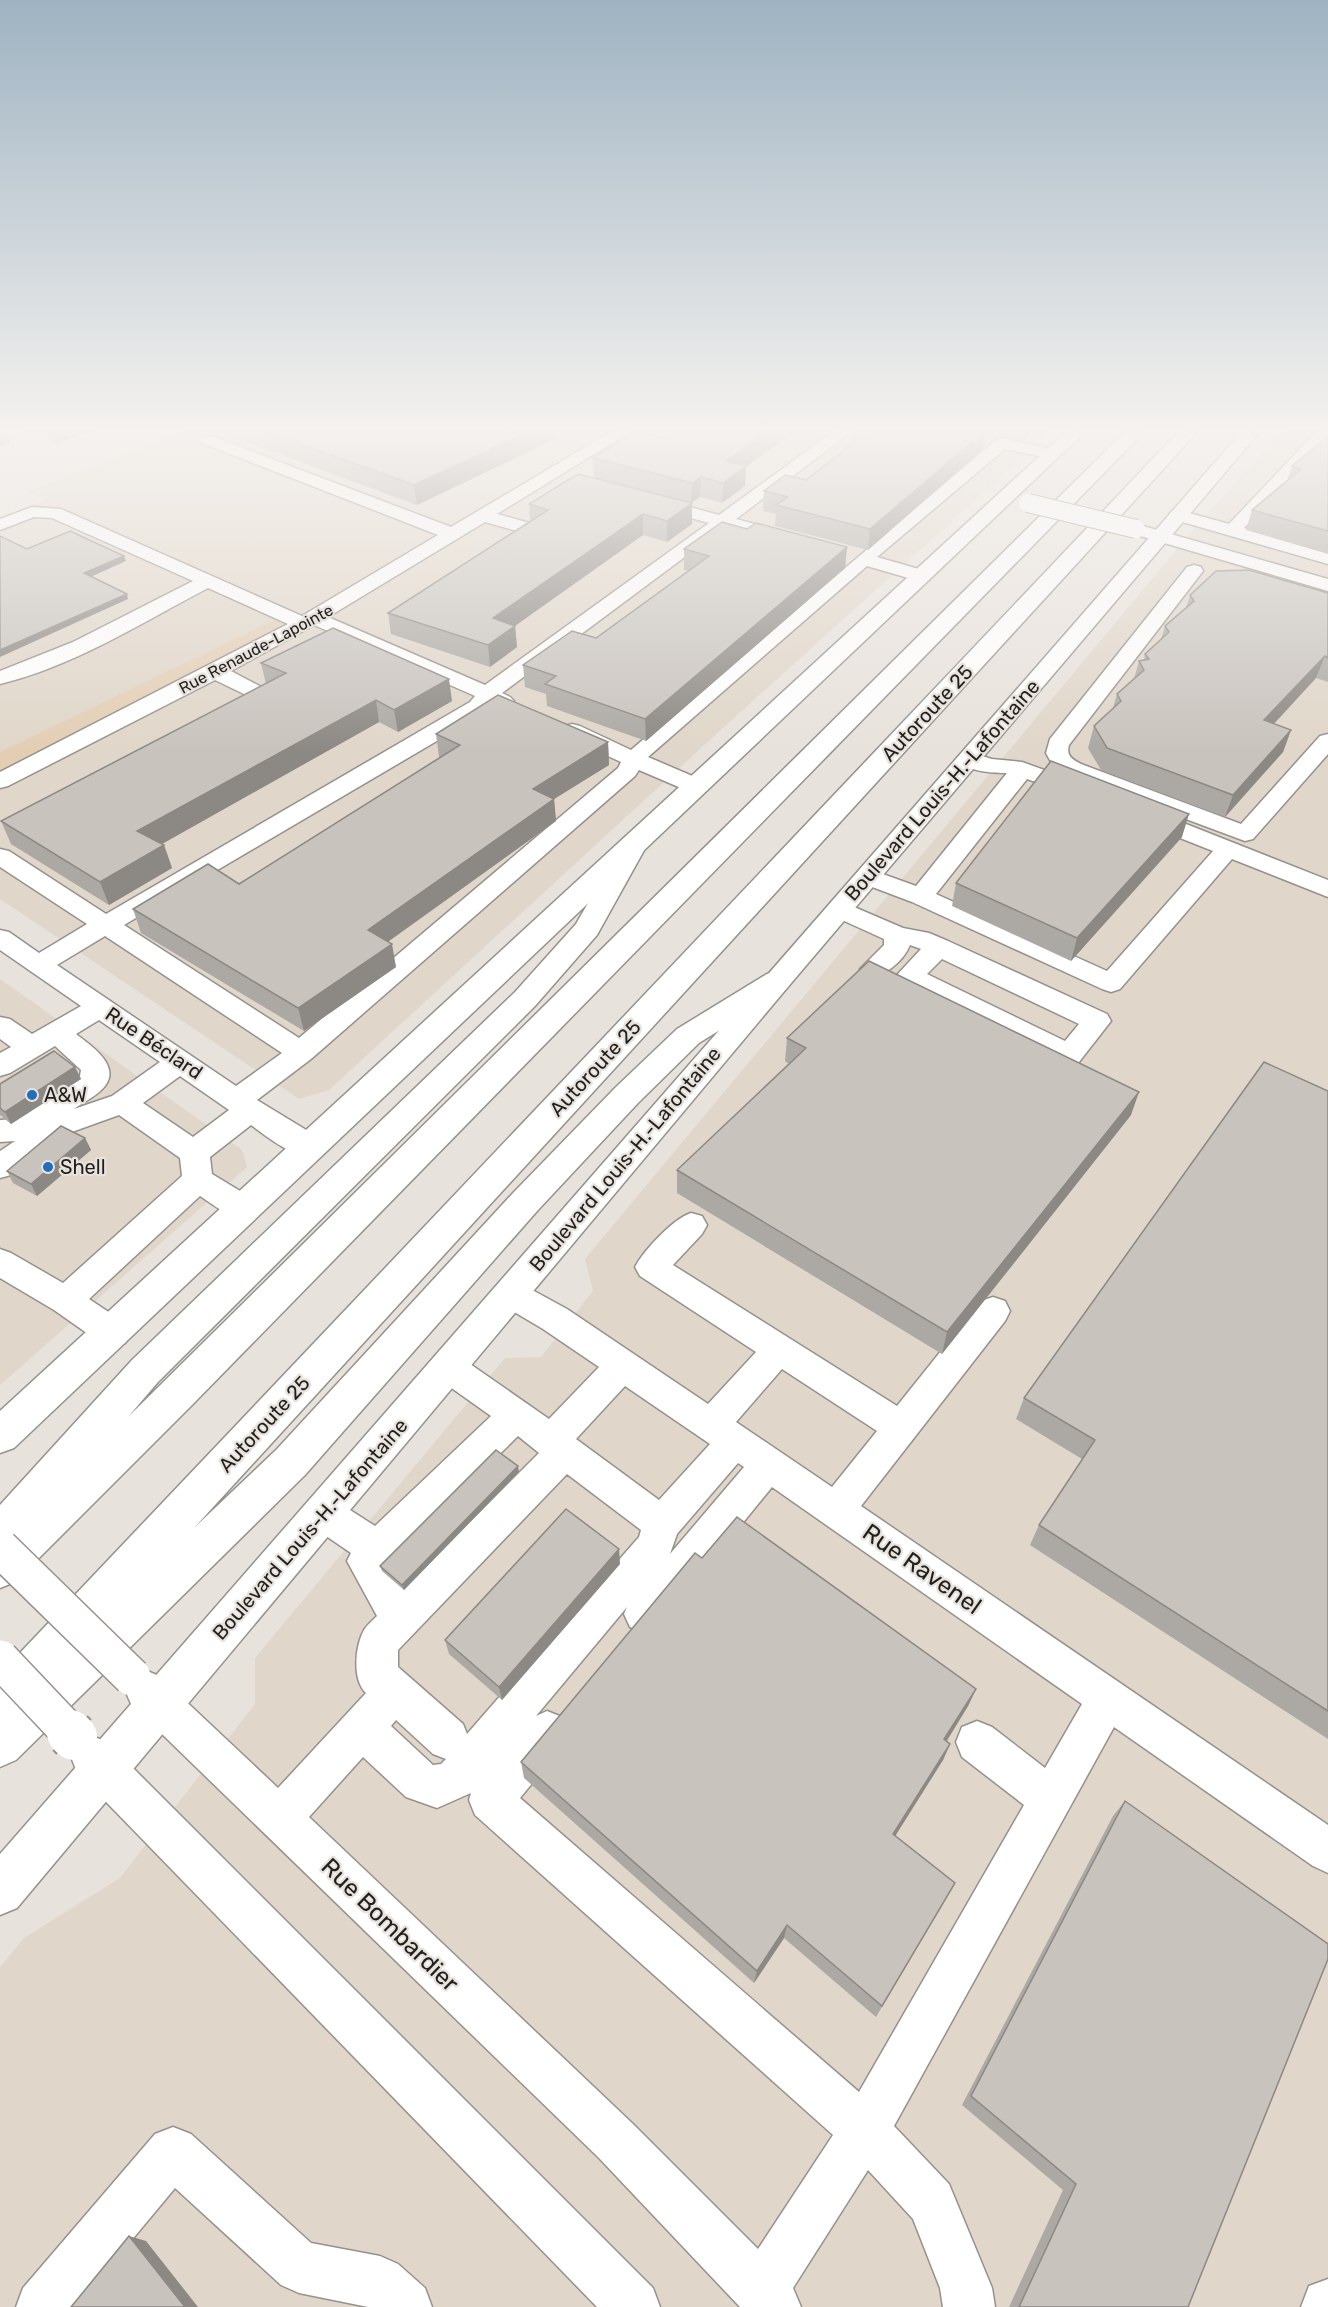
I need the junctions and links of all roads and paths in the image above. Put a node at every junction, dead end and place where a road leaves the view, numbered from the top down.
1 (108, 537) edge
2 (449, 537) edge
3 (519, 537) edge
4 (701, 537) edge
5 (782, 537) edge
6 (891, 537) edge
7 (964, 537) edge
8 (1031, 537) edge
9 (1091, 537) edge
10 (1160, 537) edge
11 (1167, 537) edge
12 (1256, 537) edge
13 (810, 544) edge
14 (1215, 551) junction
15 (843, 553) edge
16 (491, 555) edge
17 (1328, 558) edge
18 (864, 559) junction
19 (1194, 571) junction
20 (922, 576) junction
21 (1216, 578) edge
22 (208, 581) junction
23 (1328, 585) edge
24 (308, 621) junction
25 (381, 625) dead end
26 (361, 637) junction
27 (216, 672) junction
28 (0, 678) edge
29 (487, 694) junction
30 (519, 708) edge
31 (220, 717) edge
32 (550, 722) edge
33 (1328, 741) edge
34 (633, 759) junction
35 (969, 759) junction
36 (1022, 770) junction
37 (0, 782) edge
38 (696, 786) junction
39 (634, 845) junction
40 (1228, 849) junction
41 (0, 855) edge
42 (868, 877) junction
43 (1328, 889) edge
44 (921, 897) junction
45 (840, 909) junction
46 (105, 925) junction
47 (897, 935) junction
48 (0, 938) edge
49 (939, 947) junction
50 (39, 964) junction
51 (873, 969) edge
52 (777, 981) junction
53 (100, 1006) junction
54 (0, 1026) edge
55 (56, 1033) junction
56 (31, 1047) junction
57 (300, 1052) junction
58 (181, 1061) junction
59 (0, 1066) edge
60 (122, 1103) junction
61 (244, 1104) junction
62 (0, 1131) edge
63 (310, 1147) junction
64 (0, 1167) edge
65 (196, 1167) junction
66 (244, 1208) junction
67 (691, 1225) dead end
68 (0, 1262) edge
69 (511, 1294) junction
70 (66, 1301) junction
71 (993, 1311) dead end
72 (113, 1333) junction
73 (779, 1349) junction
74 (623, 1365) junction
75 (448, 1367) junction
76 (516, 1415) junction
77 (901, 1428) junction
78 (723, 1433) junction
79 (0, 1436) edge
80 (558, 1446) junction
81 (769, 1464) junction
82 (836, 1510) junction
83 (323, 1513) junction
84 (662, 1524) junction
85 (0, 1535) edge
86 (0, 1548) edge
87 (377, 1549) junction
88 (0, 1568) edge
89 (401, 1619) junction
90 (0, 1659) edge
91 (146, 1691) junction
92 (395, 1692) junction
93 (1108, 1698) junction
94 (0, 1707) edge
95 (362, 1728) junction
96 (448, 1739) dead end
97 (977, 1742) dead end
98 (0, 1744) edge
99 (89, 1754) junction
100 (1050, 1799) junction
101 (278, 1819) junction
102 (1328, 1851) edge
103 (0, 1891) edge
104 (865, 2130) junction
105 (768, 2299) edge
106 (42, 2307) edge
107 (406, 2307) edge
108 (634, 2307) edge
109 (969, 2307) edge

1 - 22 street
2 - 24 street, Rue Renaude-Lapointe
3 - 16 street
4 - 29 street
5 - 13 street
6 - 18 street
7 - 20 main road
8 - 88 main road
9 - 94 main road, Autoroute 25
10 - 35 main road, Boulevard Louis-H.-Lafontaine
11 - 14 street
12 - 17 street
14 - 19 street
14 - 23 street
15 - 18 street
18 - 20 street
18 - 34 street
19 - 21 street
19 - 33 street
20 - 38 main road
22 - 24 street
22 - 28 street
24 - 26 street
24 - 27 street, Rue Renaude-Lapointe
25 - 26 street
26 - 29 street
27 - 31 street
27 - 37 street, Rue Renaude-Lapointe
29 - 30 street
29 - 46 street
32 - 34 street
34 - 38 street
34 - 57 street
35 - 36 street
35 - 42 main road, Boulevard Louis-H.-Lafontaine
36 - 40 street
36 - 44 street
38 - 39 main road
39 - 63 main road
39 - 85 main road
40 - 43 street
40 - 44 street
41 - 46 street
42 - 44 street
42 - 45 main road, Boulevard Louis-H.-Lafontaine
45 - 47 street
45 - 52 main road, Boulevard Louis-H.-Lafontaine
46 - 50 street
46 - 57 street
47 - 49 street
47 - 51 street
48 - 50 street, Rue Béclard
49 - 49 street
50 - 53 street, Rue Béclard
52 - 69 main road, Boulevard Louis-H.-Lafontaine
52 - 98 main road
53 - 55 street
53 - 58 street, Rue Béclard
54 - 56 street
55 - 56 street
55 - 62 street
56 - 59 street
57 - 61 street
58 - 60 street
58 - 61 street, Rue Béclard
60 - 64 street
60 - 65 street
61 - 63 street, Rue Béclard
61 - 65 street
63 - 66 main road
65 - 66 street
65 - 70 street
66 - 72 main road
67 - 73 street
68 - 70 street
69 - 74 street, Rue Ravenel
69 - 75 main road, Boulevard Louis-H.-Lafontaine
70 - 72 street
71 - 77 street
72 - 79 main road
73 - 77 street
73 - 78 street
74 - 78 street, Rue Ravenel
74 - 80 street
75 - 76 street
75 - 83 main road, Boulevard Louis-H.-Lafontaine
76 - 80 street
76 - 87 street
77 - 82 street
78 - 81 street, Rue Ravenel
78 - 84 street
80 - 84 street
80 - 89 street
81 - 82 street, Rue Ravenel
81 - 104 street
82 - 93 street, Rue Ravenel
83 - 87 street
83 - 91 main road, Boulevard Louis-H.-Lafontaine
84 - 95 street
86 - 91 street, Rue Bombardier, bridge
87 - 89 street
89 - 92 street
90 - 99 street, bridge
91 - 99 main road, Boulevard Louis-H.-Lafontaine
91 - 101 street, Rue Bombardier
92 - 95 street
92 - 96 street
93 - 100 street
93 - 102 street, Rue Ravenel
95 - 101 street
97 - 100 street
99 - 103 main road, Boulevard Louis-H.-Lafontaine
99 - 108 street
100 - 104 street
101 - 105 street, Rue Bombardier
104 - 105 street
104 - 109 street
106 - 107 street

